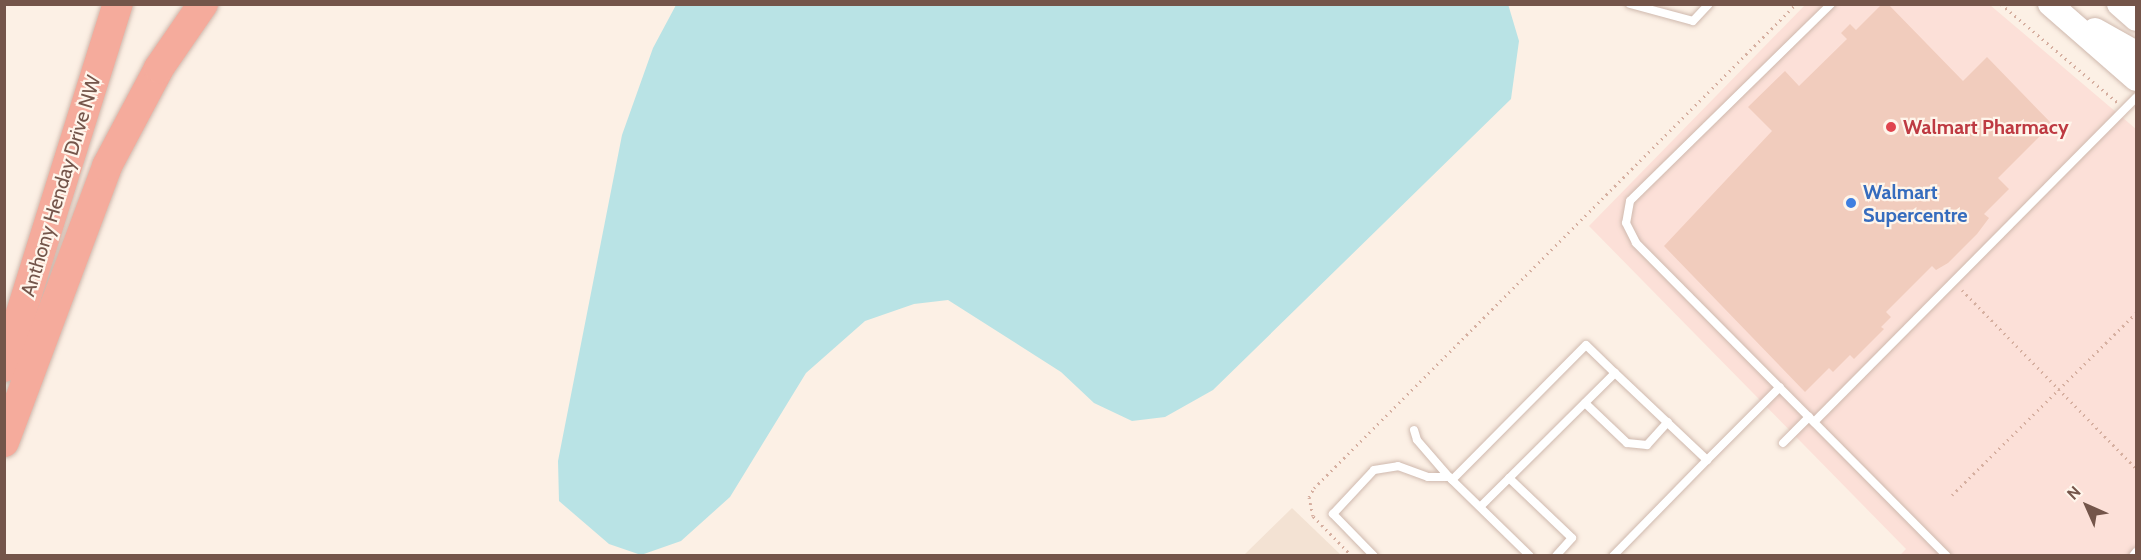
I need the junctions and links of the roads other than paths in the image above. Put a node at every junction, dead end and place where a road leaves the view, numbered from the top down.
1 (118, 4) edge
2 (203, 4) edge
3 (1630, 4) edge
4 (1709, 4) edge
5 (1831, 4) edge
6 (2119, 4) edge
7 (2052, 6) edge
8 (2136, 19) edge
9 (2136, 53) edge
10 (2136, 79) edge
11 (2136, 98) edge
12 (4, 367) edge
13 (1615, 373) junction
14 (1780, 387) junction
15 (1585, 403) junction
16 (1812, 419) junction
17 (1668, 422) junction
18 (1414, 430) dead end
19 (4, 442) edge
20 (1783, 443) dead end
21 (1707, 460) junction
22 (1509, 478) junction
23 (1451, 479) junction
24 (1481, 506) junction
25 (2136, 552) edge
26 (1942, 554) edge
27 (1374, 555) edge
28 (1530, 555) edge
29 (1556, 555) edge
30 (1613, 555) edge
31 (2133, 555) edge

1 - 12 highway, Anthony Henday Drive NW
2 - 19 highway
3 - 4 lane
5 - 14 lane
6 - 8 main road
7 - 9 main road
7 - 10 main road
11 - 16 lane
13 - 15 lane
13 - 17 lane
13 - 23 lane
14 - 16 lane
14 - 21 lane
15 - 17 lane
15 - 22 lane
16 - 20 lane
16 - 26 lane
17 - 21 lane
18 - 23 lane
21 - 30 lane
22 - 24 lane
22 - 29 lane
23 - 24 lane
23 - 27 lane
24 - 28 lane
25 - 31 lane

